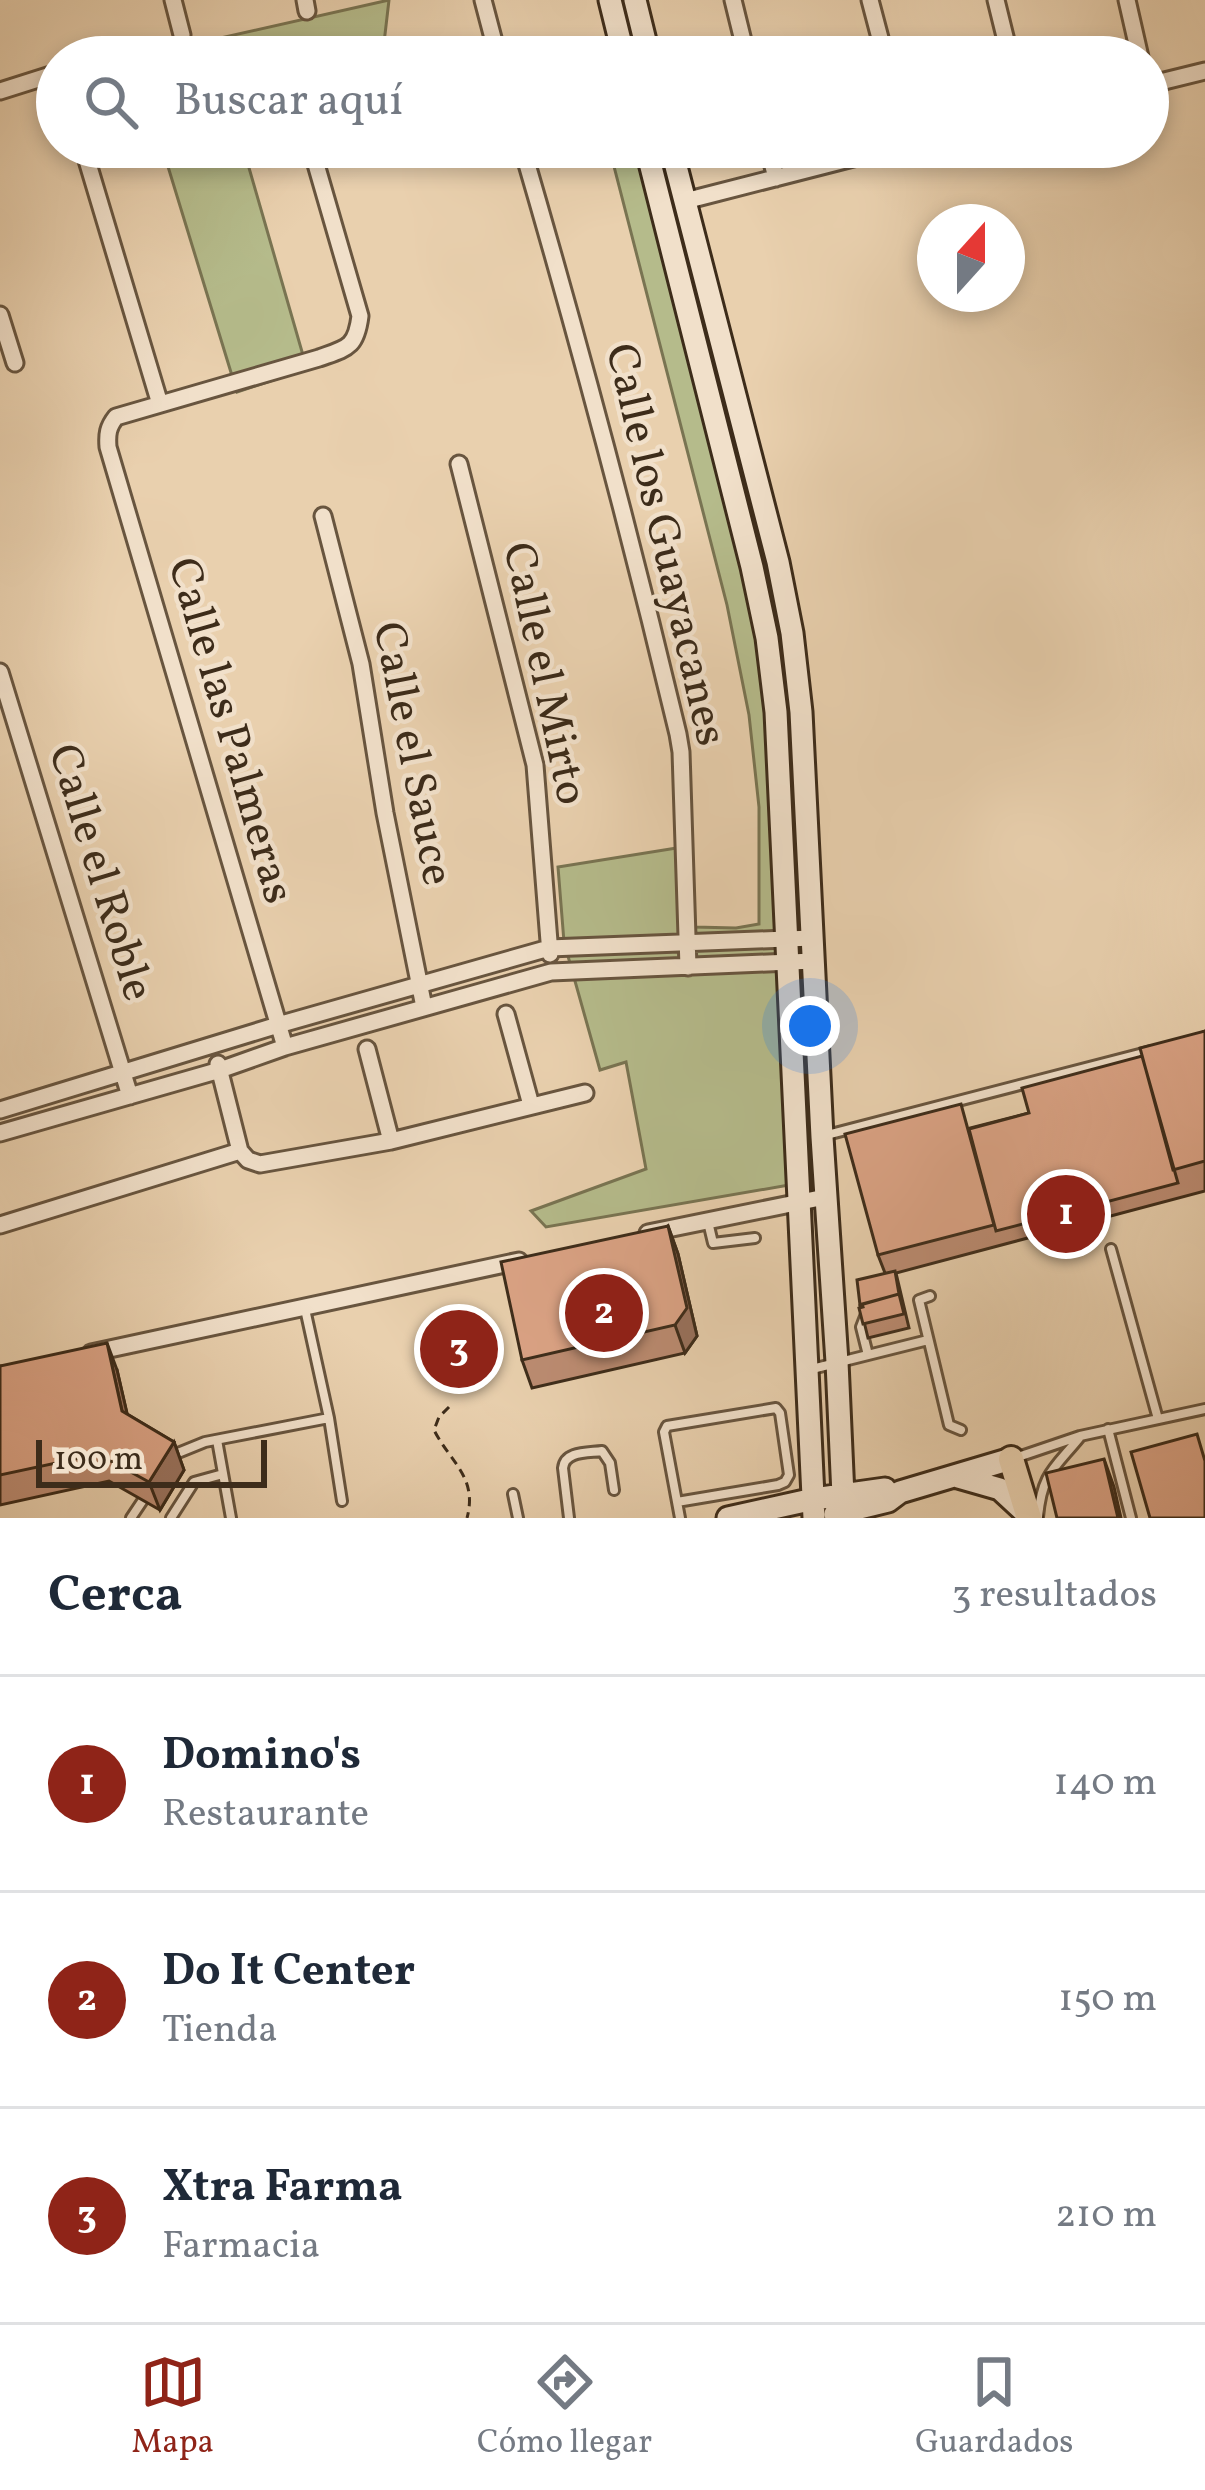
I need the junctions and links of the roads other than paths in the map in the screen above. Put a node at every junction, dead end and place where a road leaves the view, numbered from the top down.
1 (173, 0) edge
2 (483, 0) edge
3 (610, 0) edge
4 (634, 0) edge
5 (733, 0) edge
6 (870, 0) edge
7 (997, 0) edge
8 (1127, 0) edge
9 (182, 35) dead end
10 (492, 36) edge
11 (619, 36) edge
12 (643, 36) edge
13 (742, 36) edge
14 (879, 36) edge
15 (1005, 36) edge
16 (1136, 36) edge
17 (1205, 71) edge
18 (36, 80) edge
19 (1169, 80) edge
20 (0, 91) edge
21 (89, 168) edge
22 (317, 168) edge
23 (528, 168) edge
24 (651, 168) edge
25 (676, 168) edge
26 (774, 168) edge
27 (815, 168) edge
28 (776, 178) junction
29 (685, 201) junction
30 (0, 315) edge
31 (15, 363) dead end
32 (160, 404) junction
33 (458, 464) dead end
34 (323, 516) dead end
35 (0, 672) edge
36 (687, 941) junction
37 (549, 948) junction
38 (813, 950) junction
39 (787, 952) junction
40 (688, 967) junction
41 (551, 972) junction
42 (420, 985) junction
43 (424, 1007) junction
44 (506, 1014) dead end
45 (278, 1025) junction
46 (213, 1046) junction
47 (285, 1047) junction
48 (367, 1049) dead end
49 (1160, 1049) edge
50 (220, 1070) junction
51 (123, 1072) junction
52 (585, 1093) dead end
53 (130, 1096) junction
54 (531, 1105) junction
55 (0, 1111) edge
56 (0, 1133) edge
57 (821, 1137) junction
58 (391, 1141) junction
59 (240, 1151) junction
60 (825, 1197) junction
61 (799, 1201) junction
62 (707, 1219) junction
63 (0, 1225) edge
64 (640, 1234) edge
65 (755, 1238) dead end
66 (1111, 1249) dead end
67 (528, 1259) edge
68 (901, 1304) edge
69 (304, 1309) junction
70 (883, 1310) edge
71 (928, 1340) junction
72 (868, 1355) junction
73 (70, 1357) edge
74 (837, 1362) junction
75 (808, 1370) junction
76 (1205, 1409) edge
77 (329, 1418) junction
78 (1158, 1419) junction
79 (961, 1430) dead end
80 (1108, 1430) junction
81 (1080, 1436) junction
82 (217, 1440) junction
83 (841, 1447) junction
84 (167, 1460) edge
85 (1011, 1460) junction
86 (223, 1474) junction
87 (958, 1476) junction
88 (614, 1490) dead end
89 (892, 1490) junction
90 (513, 1494) dead end
91 (143, 1500) edge
92 (342, 1501) dead end
93 (677, 1502) junction
94 (843, 1508) edge
95 (816, 1512) edge
96 (1031, 1517) edge
97 (131, 1518) edge
98 (171, 1518) edge
99 (231, 1518) edge
100 (518, 1518) edge
101 (569, 1518) edge
102 (680, 1518) edge
103 (728, 1518) edge
104 (1131, 1518) edge

1 - 9 street
2 - 10 street
3 - 11 main road
4 - 12 main road
5 - 13 street
6 - 14 street
7 - 15 street
8 - 16 street
17 - 19 street
18 - 20 street
21 - 32 street
22 - 32 street
23 - 36 street, Calle los Guayacanes
24 - 39 main road
25 - 29 main road
26 - 28 street
27 - 28 street
28 - 29 street
29 - 38 main road
30 - 31 street
32 - 45 street, Calle las Palmeras
33 - 37 street, Calle el Mirto
34 - 42 street, Calle el Sauce
35 - 51 street, Calle el Roble
36 - 37 street
36 - 39 street
36 - 40 street, Calle los Guayacanes
37 - 41 street, Calle el Mirto
37 - 42 street
38 - 39 street
38 - 57 main road
39 - 40 street
39 - 61 main road
40 - 41 street
41 - 43 street
42 - 43 street, Calle el Sauce
42 - 45 street
43 - 47 street
44 - 54 street
45 - 46 street
45 - 47 street, Calle las Palmeras
46 - 50 street
46 - 51 street
47 - 50 street
48 - 58 street
49 - 57 lane
50 - 53 street
50 - 59 street
51 - 53 street, Calle el Roble
51 - 55 street
52 - 54 street
53 - 56 street
54 - 58 street
57 - 60 main road
58 - 59 street
59 - 63 street
60 - 61 street
60 - 74 main road
61 - 62 street
61 - 75 main road
62 - 64 street
62 - 65 lane
66 - 78 lane
67 - 69 street
68 - 71 lane
69 - 73 street
69 - 77 lane
70 - 72 lane
71 - 72 lane
71 - 79 lane
72 - 74 lane
74 - 75 lane
74 - 83 main road
75 - 95 main road
76 - 78 lane
77 - 82 lane
77 - 92 lane
78 - 80 lane
80 - 81 lane
80 - 104 lane
81 - 85 lane
81 - 96 lane
82 - 84 lane
82 - 86 lane
83 - 89 main road
83 - 94 main road
85 - 87 main road
85 - 96 main road
86 - 98 lane
86 - 99 lane
87 - 89 main road
87 - 96 main road
88 - 101 lane
89 - 94 main road
90 - 100 lane
91 - 97 lane
93 - 93 lane
93 - 102 lane
94 - 95 main road
95 - 103 main road

